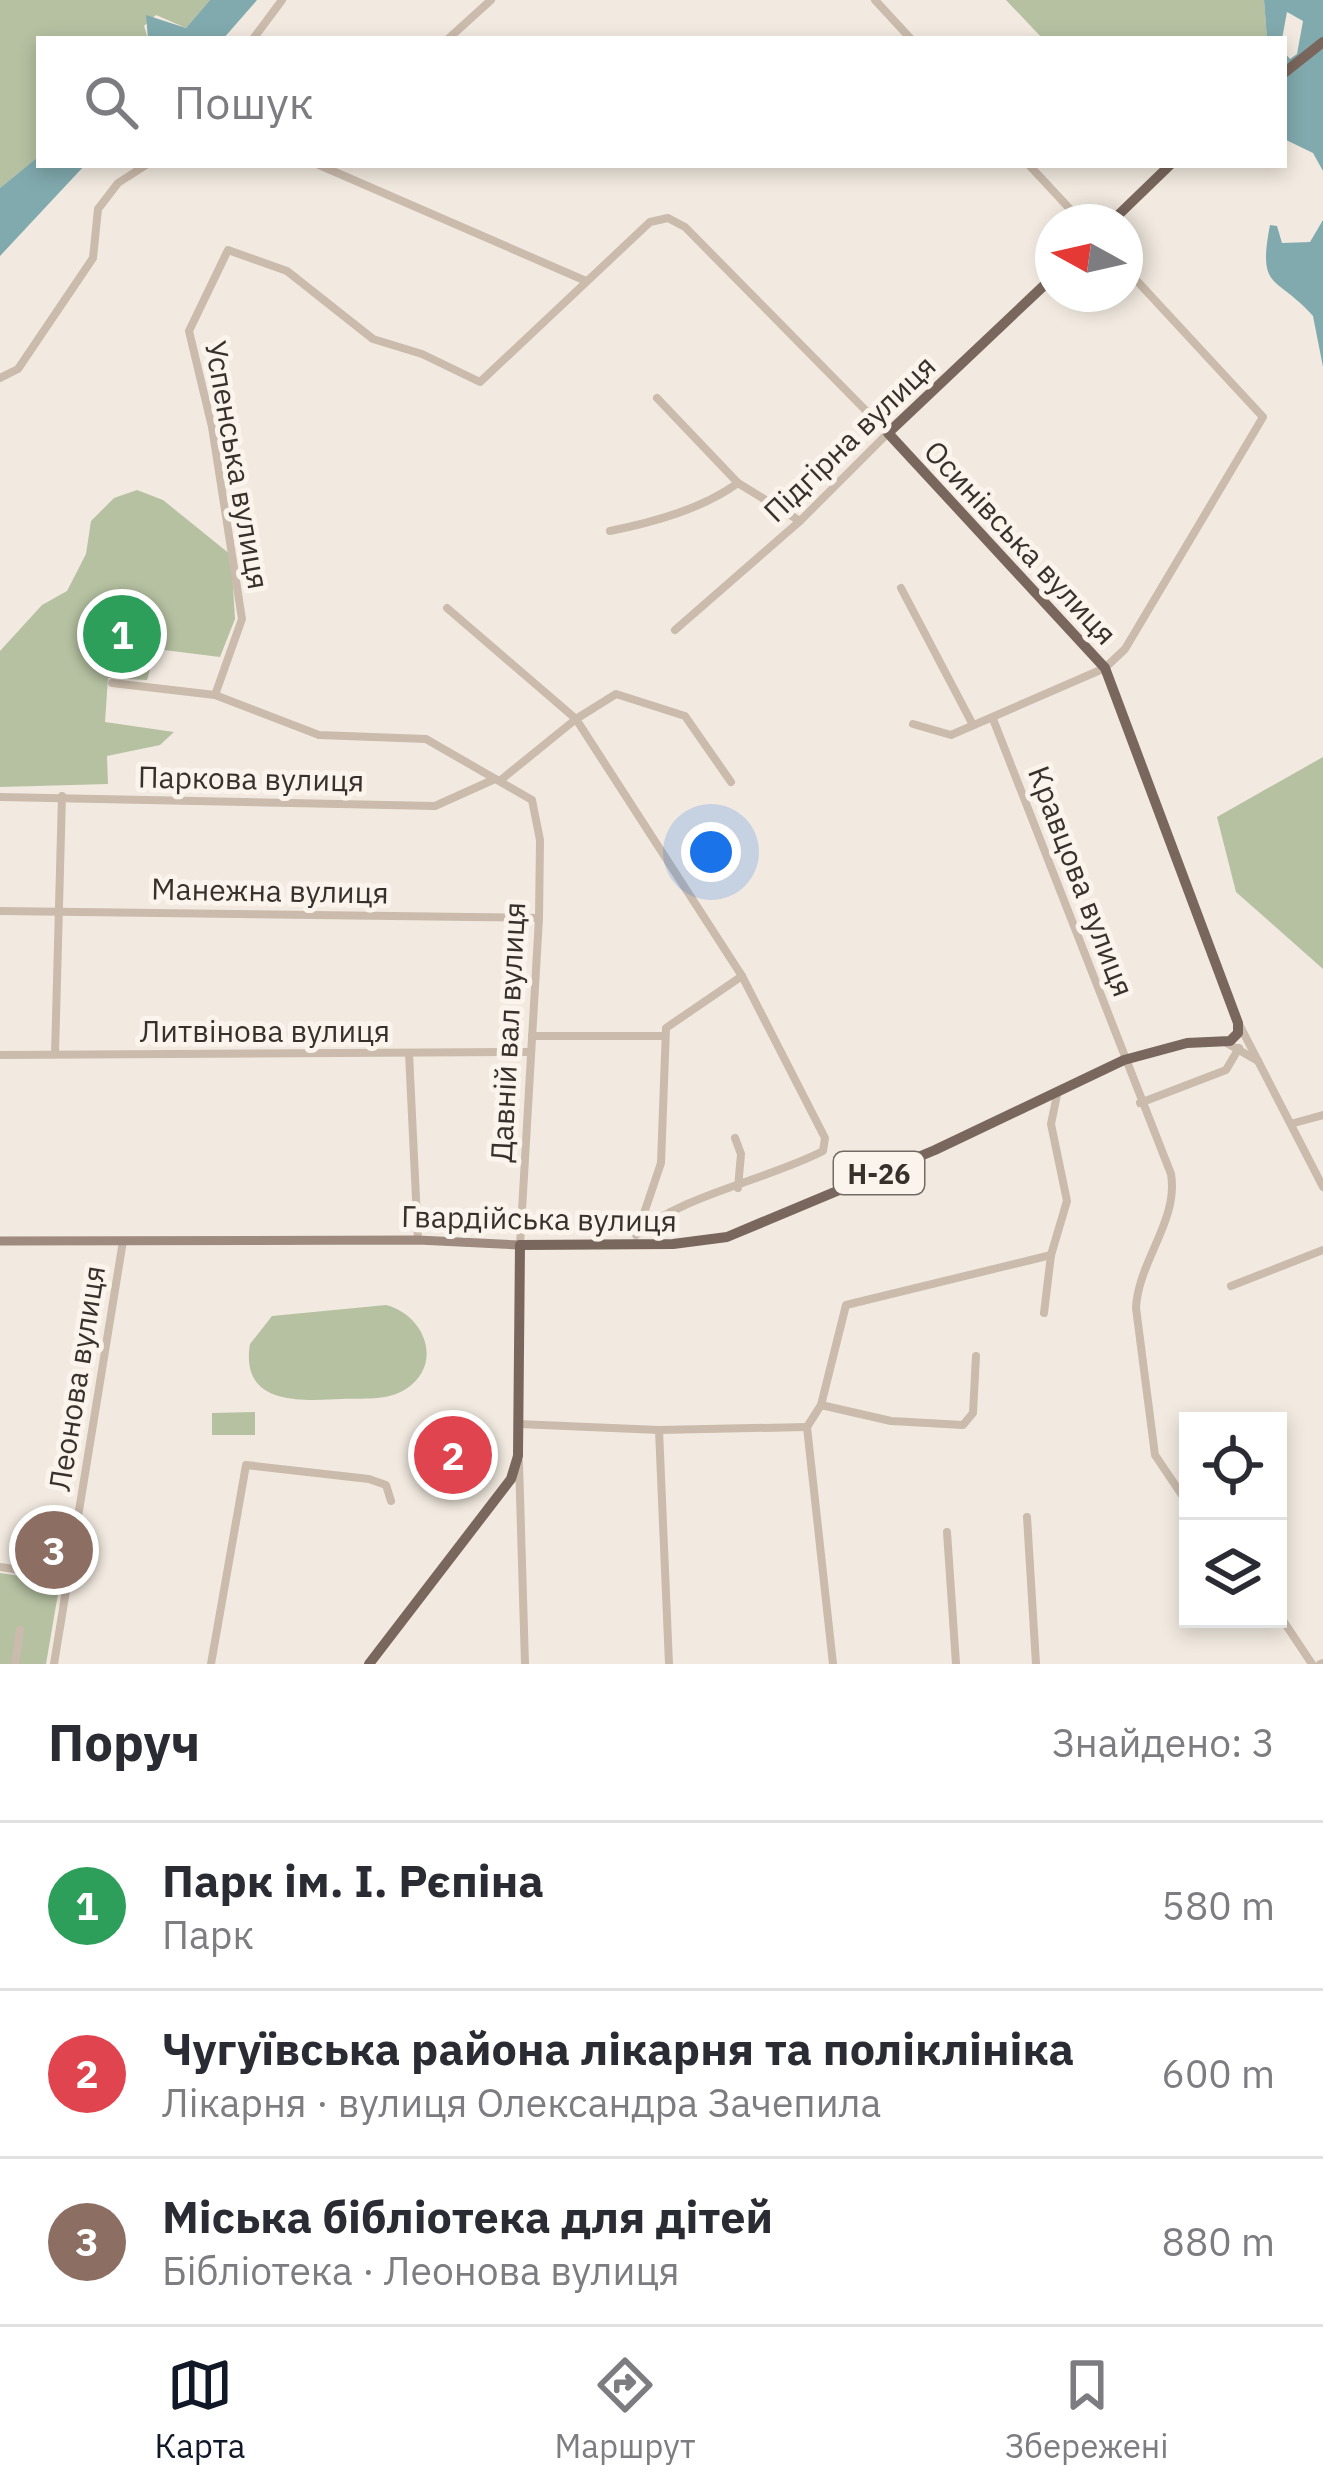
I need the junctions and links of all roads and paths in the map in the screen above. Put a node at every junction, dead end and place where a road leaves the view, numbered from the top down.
1 (282, 0) edge
2 (491, 0) edge
3 (875, 0) edge
4 (255, 36) edge
5 (451, 36) edge
6 (908, 36) edge
7 (1323, 42) edge
8 (1287, 72) edge
9 (141, 168) edge
10 (326, 168) edge
11 (1032, 168) edge
12 (1167, 168) edge
13 (1065, 204) edge
14 (1130, 204) edge
15 (586, 281) junction
16 (1143, 288) edge
17 (1035, 294) edge
18 (0, 378) edge
19 (657, 398) dead end
20 (888, 433) junction
21 (738, 483) junction
22 (800, 521) junction
23 (610, 531) dead end
24 (901, 588) dead end
25 (447, 608) dead end
26 (675, 630) dead end
27 (1105, 668) junction
28 (112, 683) dead end
29 (215, 695) junction
30 (576, 718) junction
31 (993, 719) junction
32 (913, 724) dead end
33 (973, 724) junction
34 (499, 779) junction
35 (731, 782) dead end
36 (62, 796) junction
37 (0, 797) edge
38 (0, 910) edge
39 (58, 910) junction
40 (539, 918) junction
41 (742, 976) junction
42 (1238, 1023) junction
43 (532, 1036) junction
44 (663, 1036) junction
45 (1225, 1042) junction
46 (1239, 1048) junction
47 (530, 1052) junction
48 (409, 1053) junction
49 (55, 1054) junction
50 (0, 1055) edge
51 (1124, 1060) junction
52 (1264, 1065) junction
53 (1057, 1095) junction
54 (1140, 1103) junction
55 (1323, 1115) edge
56 (1294, 1123) junction
57 (735, 1138) dead end
58 (1323, 1187) edge
59 (738, 1188) junction
60 (418, 1240) junction
61 (635, 1240) junction
62 (0, 1241) edge
63 (123, 1241) junction
64 (520, 1245) junction
65 (1323, 1250) edge
66 (1051, 1255) junction
67 (1232, 1286) dead end
68 (1043, 1313) dead end
69 (976, 1356) dead end
70 (821, 1405) junction
71 (518, 1424) junction
72 (806, 1427) junction
73 (659, 1430) junction
74 (518, 1456) junction
75 (1179, 1491) edge
76 (391, 1501) dead end
77 (1027, 1516) dead end
78 (947, 1532) dead end
79 (0, 1567) edge
80 (69, 1577) junction
81 (1287, 1624) edge
82 (20, 1630) dead end
83 (15, 1664) edge
84 (54, 1664) edge
85 (211, 1664) edge
86 (369, 1664) edge
87 (526, 1664) edge
88 (669, 1664) edge
89 (833, 1664) edge
90 (956, 1664) edge
91 (1036, 1664) edge
92 (1318, 1664) edge

1 - 4 street
2 - 5 street
3 - 6 street
7 - 8 main road
9 - 18 street
10 - 15 street
11 - 13 street
12 - 14 main road
15 - 20 street, Осинівська вулиця
15 - 29 street, Успенська вулиця
16 - 27 street
17 - 20 main road, Підгірна вулиця
19 - 21 street
20 - 22 street, Підгірна вулиця
20 - 27 main road, Осинівська вулиця
21 - 22 street
21 - 23 street
22 - 26 street, Підгірна вулиця
24 - 33 street
25 - 30 street
27 - 31 street
27 - 42 main road, Осинівська вулиця
28 - 29 street
29 - 34 street
30 - 34 street, Паркова вулиця
30 - 35 street, Паркова вулиця
30 - 41 street
31 - 33 street
31 - 51 street, Кравцова вулиця
32 - 33 street
34 - 36 street, Паркова вулиця
34 - 40 street, Давній вал вулиця
36 - 37 street, Паркова вулиця
36 - 39 street
38 - 39 street, Манежна вулиця
39 - 40 street, Манежна вулиця
39 - 49 street
40 - 43 street, Давній вал вулиця
41 - 44 street
41 - 59 street
42 - 45 main road
42 - 52 street, Осинівська вулиця
43 - 44 street
43 - 47 street, Давній вал вулиця
44 - 61 street
45 - 46 street
45 - 51 main road, Гвардійська вулиця / Н-26
46 - 52 street
46 - 54 street
47 - 48 street, Литвінова вулиця
47 - 64 street, Давній вал вулиця
48 - 49 street, Литвінова вулиця
48 - 60 street
49 - 50 street, Литвінова вулиця
51 - 53 main road, Гвардійська вулиця / Н-26
51 - 54 street, Кравцова вулиця
52 - 56 street, Осинівська вулиця
53 - 61 main road, Гвардійська вулиця / Н-26
53 - 66 street
54 - 75 street, Кравцова вулиця
55 - 56 street
56 - 58 street, Осинівська вулиця
57 - 59 street
59 - 61 street
60 - 63 street, Гвардійська вулиця
60 - 64 street, Гвардійська вулиця
61 - 64 main road, Гвардійська вулиця / Н-26
62 - 63 street, Гвардійська вулиця
63 - 80 street, Леонова вулиця
64 - 71 main road, Давній вал вулиця
65 - 67 street
66 - 68 street
66 - 70 street
69 - 70 street
70 - 72 street
71 - 73 street
71 - 74 main road, Давній вал вулиця
72 - 73 street
72 - 89 street
73 - 88 street
74 - 86 main road
74 - 87 street, Давній вал вулиця
76 - 85 street
77 - 91 street
78 - 90 street
79 - 80 street
80 - 84 street, Леонова вулиця
81 - 92 street
82 - 83 street

